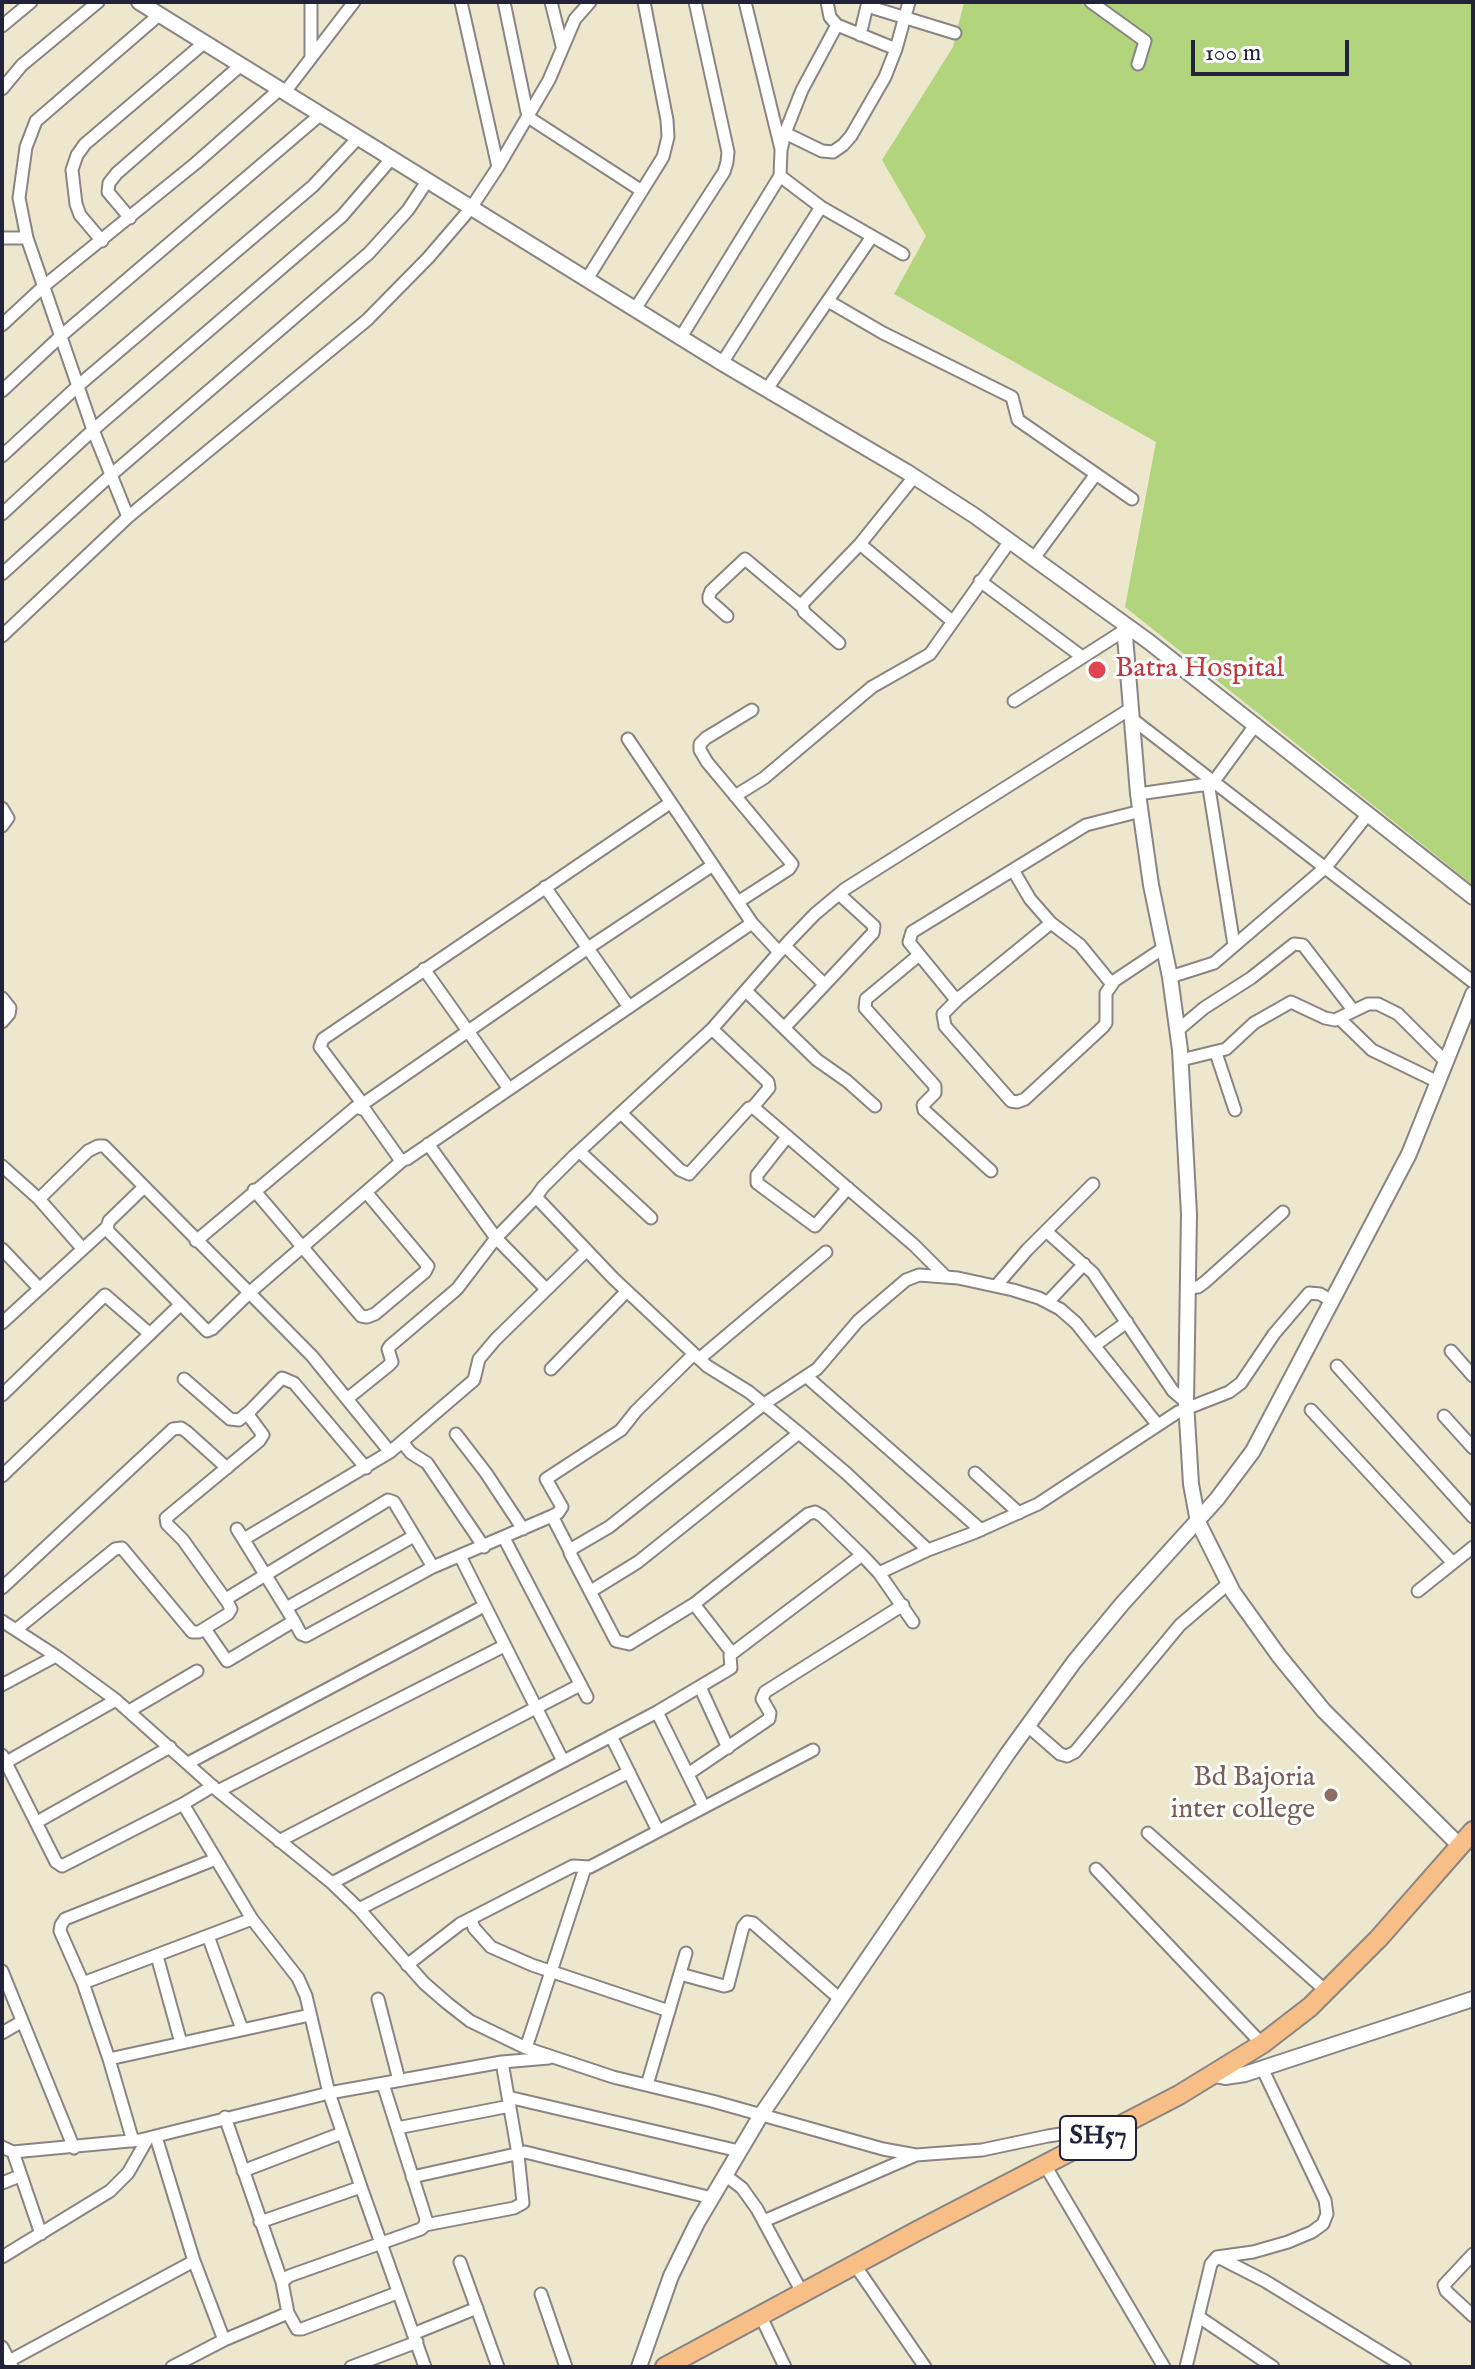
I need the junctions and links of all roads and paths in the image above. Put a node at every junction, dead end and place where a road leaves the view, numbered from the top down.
1 (31, 2) edge
2 (98, 2) edge
3 (139, 2) edge
4 (311, 2) edge
5 (354, 2) edge
6 (461, 2) edge
7 (504, 2) edge
8 (551, 2) edge
9 (590, 2) edge
10 (644, 2) edge
11 (695, 2) edge
12 (745, 2) edge
13 (827, 2) edge
14 (909, 2) edge
15 (1091, 2) edge
16 (867, 4) edge
17 (160, 14) junction
18 (905, 18) junction
19 (837, 25) junction
20 (2, 26) edge
21 (955, 33) dead end
22 (860, 35) junction
23 (205, 42) junction
24 (562, 46) junction
25 (896, 49) junction
26 (311, 59) junction
27 (1138, 64) dead end
28 (241, 65) junction
29 (2, 89) edge
30 (283, 90) junction
31 (321, 114) junction
32 (528, 117) junction
33 (785, 133) junction
34 (358, 138) junction
35 (781, 150) junction
36 (392, 158) junction
37 (498, 167) junction
38 (780, 176) junction
39 (428, 180) junction
40 (642, 191) junction
41 (821, 207) junction
42 (471, 208) junction
43 (130, 218) junction
44 (2, 238) edge
45 (27, 238) junction
46 (871, 238) junction
47 (102, 241) junction
48 (903, 254) dead end
49 (587, 279) junction
50 (44, 286) junction
51 (828, 301) junction
52 (635, 309) junction
53 (2, 325) edge
54 (62, 335) junction
55 (681, 337) junction
56 (722, 363) junction
57 (79, 385) junction
58 (767, 389) junction
59 (2, 391) edge
60 (93, 430) junction
61 (2, 456) edge
62 (1096, 474) junction
63 (111, 475) junction
64 (914, 477) junction
65 (1132, 499) dead end
66 (2, 514) edge
67 (128, 517) junction
68 (1010, 541) junction
69 (860, 544) junction
70 (1034, 558) junction
71 (2, 574) edge
72 (980, 581) junction
73 (801, 606) junction
74 (727, 616) dead end
75 (952, 621) junction
76 (1124, 627) junction
77 (2, 636) edge
78 (839, 643) dead end
79 (1081, 656) junction
80 (1014, 701) dead end
81 (752, 710) dead end
82 (1131, 714) junction
83 (1256, 724) junction
84 (628, 739) dead end
85 (1212, 783) junction
86 (1138, 794) junction
87 (735, 796) junction
88 (670, 803) junction
89 (2, 808) edge
90 (1141, 811) junction
91 (1368, 814) junction
92 (2, 826) edge
93 (713, 865) junction
94 (1326, 867) junction
95 (1013, 870) junction
96 (545, 887) junction
97 (839, 894) junction
98 (1473, 897) edge
99 (738, 902) junction
100 (752, 923) junction
101 (1051, 923) junction
102 (1234, 945) junction
103 (1165, 947) junction
104 (588, 948) junction
105 (782, 949) junction
106 (919, 955) junction
107 (424, 969) junction
108 (1170, 977) junction
109 (1473, 982) edge
110 (1113, 983) junction
111 (824, 984) junction
112 (746, 991) junction
113 (1473, 994) edge
114 (2, 998) edge
115 (959, 998) junction
116 (629, 1007) junction
117 (1353, 1010) junction
118 (1341, 1020) junction
119 (2, 1022) edge
120 (784, 1028) junction
121 (712, 1029) junction
122 (1178, 1030) junction
123 (467, 1031) junction
124 (1216, 1053) junction
125 (1181, 1060) junction
126 (1446, 1062) junction
127 (1438, 1082) junction
128 (509, 1089) junction
129 (361, 1104) junction
130 (875, 1106) dead end
131 (753, 1107) junction
132 (1235, 1110) dead end
133 (622, 1114) junction
134 (787, 1137) junction
135 (428, 1144) junction
136 (580, 1152) junction
137 (403, 1160) junction
138 (2, 1166) edge
139 (991, 1171) dead end
140 (1093, 1184) dead end
141 (143, 1188) junction
142 (848, 1188) junction
143 (254, 1190) junction
144 (366, 1192) junction
145 (536, 1197) junction
146 (39, 1199) junction
147 (1283, 1212) dead end
148 (651, 1218) dead end
149 (107, 1227) junction
150 (1046, 1231) junction
151 (496, 1238) junction
152 (196, 1241) junction
153 (303, 1246) junction
154 (82, 1248) junction
155 (2, 1249) edge
156 (586, 1251) junction
157 (826, 1252) dead end
158 (1084, 1264) junction
159 (945, 1276) junction
160 (996, 1286) junction
161 (39, 1288) junction
162 (1189, 1288) junction
163 (546, 1289) junction
164 (627, 1291) junction
165 (249, 1293) junction
166 (1332, 1301) junction
167 (1048, 1302) junction
168 (180, 1305) junction
169 (1127, 1322) junction
170 (2, 1323) edge
171 (150, 1334) junction
172 (1094, 1346) junction
173 (1451, 1351) dead end
174 (697, 1356) junction
175 (1337, 1366) dead end
176 (551, 1369) dead end
177 (1473, 1376) edge
178 (807, 1377) junction
179 (184, 1379) dead end
180 (2, 1395) edge
181 (347, 1399) junction
182 (764, 1404) junction
183 (1186, 1405) junction
184 (1311, 1410) dead end
185 (250, 1411) junction
186 (1444, 1416) dead end
187 (1157, 1424) junction
188 (799, 1433) junction
189 (456, 1434) dead end
190 (402, 1442) junction
191 (1473, 1448) edge
192 (390, 1452) junction
193 (227, 1468) junction
194 (366, 1468) junction
195 (975, 1473) dead end
196 (2, 1476) edge
197 (1019, 1513) junction
198 (552, 1516) junction
199 (1473, 1517) edge
200 (1198, 1522) junction
201 (523, 1529) junction
202 (981, 1530) junction
203 (414, 1536) junction
204 (504, 1538) junction
205 (484, 1547) junction
206 (1473, 1547) edge
207 (928, 1550) junction
208 (570, 1551) junction
209 (862, 1555) junction
210 (460, 1556) junction
211 (1453, 1563) junction
212 (433, 1567) junction
213 (879, 1573) junction
214 (266, 1574) junction
215 (1229, 1583) junction
216 (2, 1588) edge
217 (591, 1591) junction
218 (1418, 1591) dead end
219 (226, 1599) junction
220 (694, 1604) junction
221 (903, 1605) junction
222 (484, 1606) junction
223 (288, 1607) junction
224 (2, 1621) edge
225 (294, 1621) junction
226 (913, 1622) dead end
227 (17, 1629) junction
228 (205, 1629) junction
229 (504, 1646) junction
230 (732, 1653) junction
231 (56, 1656) junction
232 (197, 1671) dead end
233 (2, 1685) edge
234 (580, 1685) junction
235 (700, 1687) junction
236 (587, 1697) dead end
237 (116, 1700) junction
238 (537, 1706) junction
239 (129, 1711) junction
240 (657, 1712) junction
241 (1028, 1726) junction
242 (611, 1736) junction
243 (170, 1747) junction
244 (728, 1748) junction
245 (813, 1750) dead end
246 (3, 1760) edge
247 (563, 1761) junction
248 (188, 1763) junction
249 (629, 1772) junction
250 (688, 1774) junction
251 (216, 1788) junction
252 (183, 1804) junction
253 (704, 1807) junction
254 (37, 1822) junction
255 (658, 1831) junction
256 (1473, 1831) edge
257 (1148, 1833) dead end
258 (279, 1841) junction
259 (1467, 1848) edge
260 (216, 1859) junction
261 (585, 1868) junction
262 (1096, 1869) dead end
263 (332, 1883) junction
264 (359, 1909) junction
265 (252, 1919) junction
266 (471, 1919) junction
267 (208, 1936) junction
268 (686, 1953) dead end
269 (157, 1956) junction
270 (407, 1965) junction
271 (2, 1971) edge
272 (553, 1971) junction
273 (680, 1974) junction
274 (83, 1983) junction
275 (1326, 1991) junction
276 (378, 1999) dead end
277 (840, 1999) junction
278 (1472, 2004) edge
279 (669, 2011) junction
280 (310, 2015) junction
281 (21, 2022) junction
282 (242, 2029) junction
283 (2, 2033) edge
284 (181, 2043) junction
285 (1262, 2044) junction
286 (526, 2048) junction
287 (554, 2058) junction
288 (109, 2059) junction
289 (502, 2062) junction
290 (1262, 2068) junction
291 (1220, 2076) junction
292 (399, 2080) junction
293 (383, 2084) junction
294 (647, 2085) junction
295 (329, 2093) junction
296 (509, 2102) junction
297 (761, 2115) junction
298 (225, 2117) junction
299 (1122, 2125) junction
300 (397, 2128) junction
301 (342, 2133) junction
302 (152, 2138) junction
303 (133, 2141) junction
304 (5, 2148) edge
305 (74, 2148) junction
306 (739, 2151) junction
307 (518, 2154) junction
308 (916, 2155) junction
309 (243, 2171) junction
310 (1049, 2172) junction
311 (725, 2175) junction
312 (20, 2176) junction
313 (412, 2177) junction
314 (2, 2183) edge
315 (361, 2187) junction
316 (712, 2198) junction
317 (764, 2221) junction
318 (260, 2222) junction
319 (425, 2225) junction
320 (920, 2233) junction
321 (41, 2234) junction
322 (382, 2241) junction
323 (1473, 2254) edge
324 (2, 2257) edge
325 (1217, 2257) junction
326 (194, 2261) junction
327 (460, 2262) dead end
328 (859, 2271) junction
329 (282, 2282) junction
330 (397, 2293) junction
331 (541, 2294) dead end
332 (804, 2296) junction
333 (477, 2308) junction
334 (288, 2313) junction
335 (1473, 2316) edge
336 (1199, 2317) junction
337 (764, 2323) junction
338 (415, 2338) junction
339 (224, 2340) junction
340 (2, 2347) edge
341 (10, 2364) edge
342 (172, 2367) edge
343 (351, 2367) edge
344 (425, 2367) edge
345 (498, 2367) edge
346 (566, 2367) edge
347 (639, 2367) edge
348 (665, 2367) edge
349 (682, 2367) edge
350 (785, 2367) edge
351 (925, 2367) edge
352 (1164, 2367) edge
353 (1186, 2367) edge
354 (1273, 2367) edge
355 (1405, 2367) edge

1 - 20 street
2 - 29 street
3 - 17 street
4 - 26 street
5 - 26 street
6 - 37 street
7 - 32 street
8 - 24 street
9 - 24 street
10 - 40 street
11 - 52 street
12 - 35 street
13 - 19 street
14 - 18 street
15 - 27 street
16 - 18 street
16 - 22 street
17 - 23 street
17 - 45 street
18 - 21 street
18 - 25 street
19 - 22 street
19 - 33 street
22 - 25 street
23 - 28 street
23 - 47 street
24 - 32 street
25 - 33 street
26 - 30 street
28 - 30 street
28 - 43 street
30 - 31 street
30 - 43 street
31 - 34 street
31 - 54 street
32 - 37 street
32 - 40 street
33 - 35 street
34 - 36 street
34 - 57 street
35 - 38 street
36 - 39 street
36 - 60 street
37 - 42 street
38 - 41 street
38 - 55 street
39 - 42 street
39 - 63 street
40 - 49 street
41 - 46 street
41 - 56 street
42 - 49 street
42 - 67 street
43 - 47 street
44 - 45 street
45 - 50 street
46 - 48 street
46 - 51 street
47 - 50 street
49 - 52 street
50 - 53 street
50 - 54 street
51 - 58 street
51 - 62 street
52 - 55 street
54 - 57 street
54 - 59 street
55 - 56 street
56 - 58 street
57 - 60 street
57 - 61 street
58 - 64 street
60 - 63 street
60 - 66 street
62 - 65 street
62 - 70 street
63 - 67 street
63 - 71 street
64 - 68 street
64 - 69 street
67 - 77 street
68 - 70 street
68 - 72 street
69 - 73 street
69 - 75 street
70 - 76 street
72 - 75 street
72 - 79 street
73 - 74 street
73 - 78 street
75 - 87 street
76 - 79 street
76 - 82 street
76 - 83 street
79 - 80 street
81 - 87 street
82 - 85 street
82 - 86 street
82 - 97 street
83 - 85 street
83 - 91 street
84 - 88 street
85 - 86 street
85 - 94 street
85 - 102 street
86 - 90 street
87 - 99 street
88 - 93 street
88 - 96 street
89 - 92 street
90 - 95 street
90 - 103 street
91 - 94 street
91 - 98 street
93 - 99 street
93 - 104 street
94 - 102 street
94 - 109 street
95 - 101 street
95 - 106 street
96 - 104 street
96 - 107 street
97 - 105 street
97 - 111 street
99 - 100 street
100 - 105 street
100 - 116 street
101 - 110 street
101 - 115 street
102 - 108 street
103 - 108 street
103 - 110 street
104 - 116 street
104 - 123 street
105 - 111 street
105 - 112 street
106 - 115 street
106 - 139 street
107 - 123 street
107 - 129 street
108 - 122 street
110 - 115 street
111 - 120 street
112 - 120 street
112 - 121 street
113 - 126 street
114 - 119 street
116 - 128 street
117 - 118 street
117 - 122 street
117 - 126 street
118 - 124 street
118 - 127 street
120 - 130 street
121 - 131 street
121 - 133 street
122 - 125 street
123 - 128 street
123 - 129 street
124 - 125 street
124 - 132 street
125 - 162 street
126 - 127 street
127 - 166 street
128 - 135 street
129 - 137 street
129 - 143 street
131 - 133 street
131 - 134 street
133 - 136 street
134 - 142 street
134 - 142 street
135 - 137 street
135 - 151 street
136 - 145 street
136 - 148 street
137 - 144 street
138 - 146 street
140 - 150 street
141 - 146 street
141 - 149 street
141 - 152 street
142 - 159 street
143 - 152 street
143 - 153 street
144 - 153 street
144 - 153 street
145 - 151 street
145 - 156 street
146 - 154 street
147 - 162 street
149 - 154 street
149 - 168 street
150 - 158 street
150 - 160 street
151 - 163 street
151 - 181 street
152 - 165 street
153 - 165 street
154 - 161 street
155 - 161 street
156 - 163 street
156 - 164 street
157 - 174 street
158 - 167 street
158 - 169 street
159 - 160 street
159 - 178 street
160 - 167 street
161 - 170 street
162 - 183 street
163 - 190 street
164 - 174 street
164 - 176 street
165 - 168 street
165 - 181 street
166 - 183 street
166 - 200 street
167 - 172 street
168 - 171 street
169 - 172 street
169 - 183 street
171 - 180 street
171 - 196 street
172 - 187 street
173 - 177 street
174 - 182 street
174 - 198 street
175 - 199 street
178 - 182 street
178 - 202 street
179 - 185 street
181 - 192 street
182 - 188 street
182 - 208 street
183 - 187 street
183 - 200 street
184 - 211 street
185 - 193 street
185 - 194 street
186 - 191 street
187 - 197 street
188 - 207 street
188 - 217 street
189 - 201 street
190 - 192 street
190 - 205 street
192 - 194 street
193 - 216 street
193 - 219 street
194 - 214 street
195 - 197 street
197 - 202 street
198 - 201 street
198 - 208 street
200 - 215 street
200 - 241 street
201 - 204 street
202 - 207 street
203 - 212 street
203 - 214 street
203 - 223 street
204 - 205 street
204 - 234 street
205 - 210 street
206 - 211 street
207 - 213 street
208 - 217 street
209 - 213 street
209 - 220 street
209 - 230 street
210 - 212 street
210 - 222 street
211 - 218 street
212 - 225 street
213 - 221 street
214 - 219 street
214 - 223 street
215 - 241 street
215 - 259 street
217 - 220 street
219 - 228 street
220 - 230 street
221 - 226 street
221 - 244 street
222 - 229 street
222 - 248 street
223 - 225 street
224 - 227 street
225 - 228 street
227 - 228 street
227 - 231 street
229 - 238 street
229 - 251 street
230 - 235 street
231 - 233 street
231 - 237 street
232 - 239 street
234 - 236 street
234 - 238 street
235 - 240 street
235 - 244 street
237 - 239 street
237 - 246 street
238 - 247 street
238 - 258 street
239 - 243 street
240 - 242 street
240 - 250 street
241 - 277 street
242 - 247 street
242 - 249 street
243 - 248 street
243 - 254 street
244 - 250 street
245 - 253 street
246 - 254 street
247 - 263 street
248 - 251 street
249 - 255 street
249 - 264 street
250 - 253 street
251 - 252 street
251 - 258 street
252 - 254 street
252 - 260 street
253 - 255 street
255 - 261 street
256 - 259 main road, SH57
257 - 275 street
258 - 263 street
259 - 275 main road, SH57
259 - 291 main road, SH57
260 - 265 street
260 - 274 street
261 - 266 street
261 - 272 street
262 - 285 street
263 - 264 street
264 - 270 street
265 - 267 street
265 - 280 street
266 - 270 street
266 - 272 street
267 - 269 street
267 - 282 street
268 - 273 street
269 - 274 street
269 - 284 street
270 - 286 street
271 - 281 street
272 - 279 street
272 - 286 street
273 - 277 street
273 - 279 street
274 - 288 street
275 - 285 main road, SH57
276 - 292 street
277 - 297 street
278 - 290 street
279 - 294 street
280 - 282 street
280 - 295 street
281 - 283 street
281 - 305 street
282 - 284 street
284 - 288 street
285 - 291 main road, SH57
286 - 287 street
287 - 289 street
287 - 294 street
288 - 303 street
289 - 292 street
289 - 296 street
290 - 291 street
290 - 325 street
291 - 299 main road, SH57
291 - 310 main road, SH57
292 - 293 street
293 - 295 street
293 - 300 street
294 - 297 street
295 - 298 street
295 - 301 street
296 - 300 street
296 - 306 street
296 - 307 street
297 - 306 street
297 - 308 street
298 - 302 street
298 - 309 street
299 - 308 street
299 - 320 main road, SH57
300 - 313 street
301 - 309 street
301 - 315 street
302 - 303 street
302 - 321 street
302 - 326 street
303 - 305 street
304 - 305 street
304 - 312 street
306 - 311 street
307 - 313 street
307 - 316 street
307 - 319 street
308 - 317 street
309 - 318 street
310 - 320 main road, SH57
310 - 352 street
311 - 316 street
311 - 317 street
312 - 314 street
312 - 321 street
313 - 319 street
315 - 318 street
315 - 322 street
316 - 347 street
317 - 332 street
318 - 329 street
319 - 322 street
320 - 328 main road, SH57
320 - 332 main road, SH57
321 - 324 street
322 - 329 street
322 - 330 street
323 - 335 street
325 - 336 street
325 - 355 street
326 - 339 street
326 - 341 street
327 - 333 street
328 - 332 main road, SH57
328 - 351 street
329 - 334 street
330 - 334 street
330 - 338 street
331 - 346 street
332 - 337 main road, SH57
332 - 348 main road, SH57
333 - 338 street
333 - 345 street
334 - 339 street
336 - 353 street
336 - 354 street
337 - 349 main road, SH57
337 - 350 street
338 - 343 street
338 - 344 street
339 - 342 street
340 - 341 street

